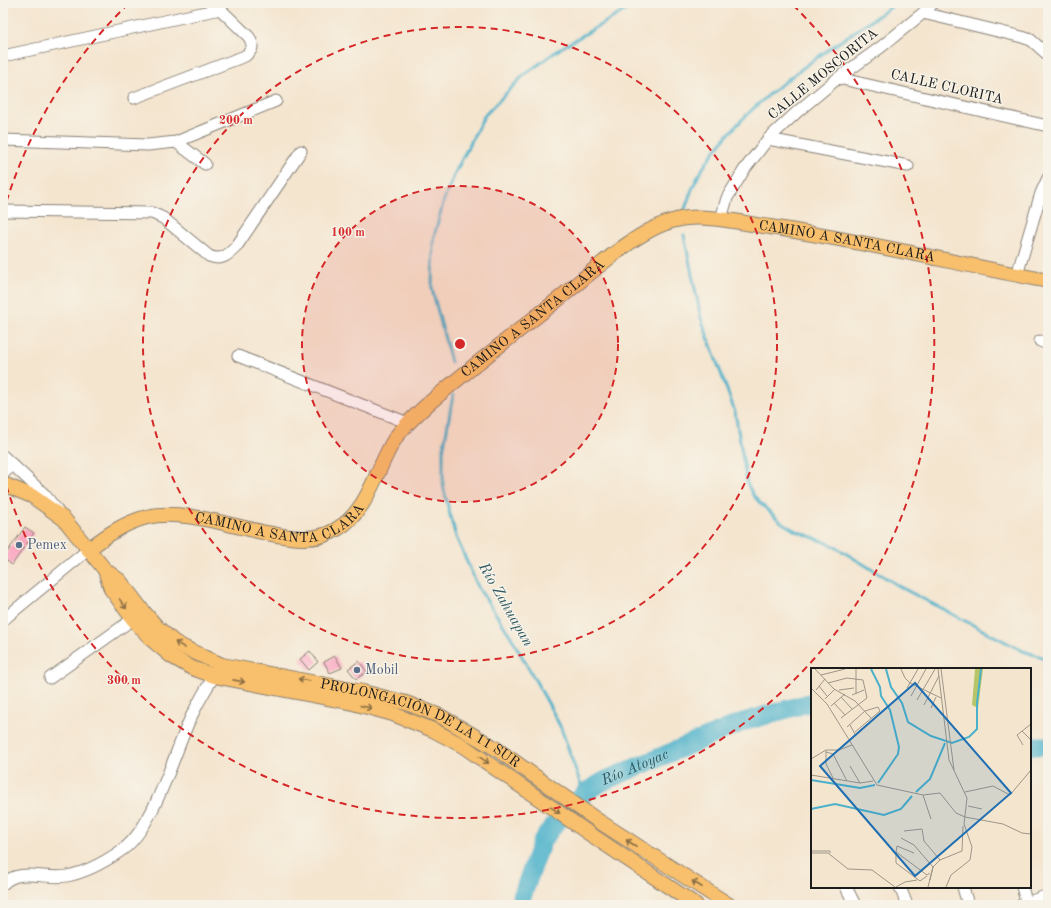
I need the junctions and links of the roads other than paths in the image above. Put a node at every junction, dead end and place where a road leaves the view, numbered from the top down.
1 (933, 3) edge
2 (218, 6) edge
3 (923, 13) junction
4 (1048, 55) edge
5 (3, 56) edge
6 (838, 78) junction
7 (134, 98) dead end
8 (276, 101) dead end
9 (1048, 126) edge
10 (768, 139) junction
11 (3, 140) edge
12 (176, 142) junction
13 (301, 151) dead end
14 (205, 164) dead end
15 (908, 166) dead end
16 (1048, 178) edge
17 (3, 212) edge
18 (721, 220) junction
19 (1017, 275) junction
20 (1048, 281) edge
21 (238, 356) dead end
22 (408, 423) junction
23 (3, 456) edge
24 (12, 465) junction
25 (3, 474) edge
26 (3, 484) edge
27 (64, 519) junction
28 (89, 549) junction
29 (105, 570) junction
30 (133, 618) junction
31 (3, 620) edge
32 (218, 670) junction
33 (50, 678) dead end
34 (440, 716) junction
35 (433, 730) junction
36 (3, 884) edge
37 (846, 888) edge
38 (900, 888) edge
39 (962, 888) edge
40 (1022, 888) edge
41 (1048, 895) edge
42 (1025, 904) edge
43 (696, 905) edge
44 (729, 905) edge
45 (855, 905) edge
46 (907, 905) edge
47 (968, 905) edge

1 - 3 street, CALLE MOSCORITA
2 - 5 street
2 - 7 street
3 - 4 street
3 - 6 street, CALLE MOSCORITA
6 - 9 street, CALLE CLORITA
6 - 10 street, CALLE MOSCORITA
8 - 12 street
10 - 15 street
10 - 18 street, CALLE MOSCORITA
11 - 12 street
12 - 14 street
13 - 17 street
16 - 19 street
18 - 19 main road, CAMINO A SANTA CLARA
18 - 22 main road, CAMINO A SANTA CLARA
19 - 20 main road, CAMINO A SANTA CLARA
21 - 22 street
22 - 28 main road, CAMINO A SANTA CLARA
23 - 24 street
24 - 25 street
24 - 27 street
26 - 27 main road, PROLONGACIÓN DE LA 11 SUR
27 - 28 main road, PROLONGACIÓN DE LA 11 SUR
28 - 29 main road, PROLONGACIÓN DE LA 11 SUR
28 - 31 street
29 -> 30 main road, PROLONGACIÓN DE LA 11 SUR
32 -> 29 main road, PROLONGACIÓN DE LA 11 SUR
30 - 32 main road, PROLONGACIÓN DE LA 11 SUR
30 - 33 street
34 -> 32 main road, PROLONGACIÓN DE LA 11 SUR
32 -> 35 main road, PROLONGACIÓN DE LA 11 SUR
32 - 36 street
34 - 35 main road
44 -> 34 main road, PROLONGACIÓN DE LA 11 SUR
35 -> 43 main road, PROLONGACIÓN DE LA 11 SUR
37 - 45 street
38 - 46 street
39 - 47 street
40 - 42 street
41 - 42 street

